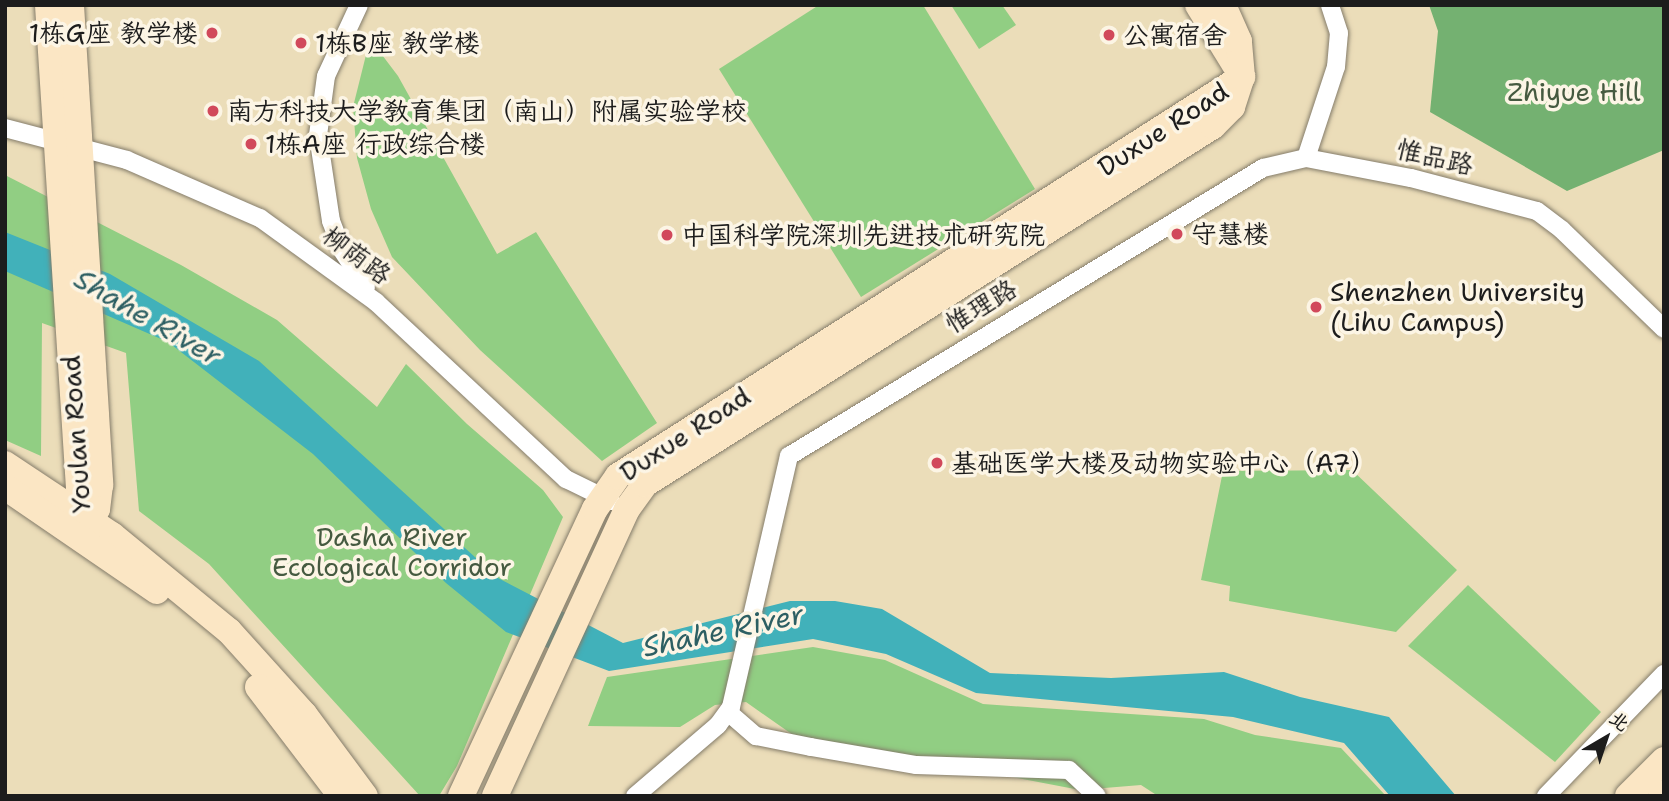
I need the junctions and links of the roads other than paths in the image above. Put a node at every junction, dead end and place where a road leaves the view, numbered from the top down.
1 (48, 5) edge
2 (71, 5) edge
3 (359, 5) edge
4 (1198, 5) edge
5 (1223, 5) edge
6 (1330, 5) edge
7 (1242, 78) junction
8 (5, 128) edge
9 (68, 142) junction
10 (1306, 159) junction
11 (376, 302) junction
12 (1664, 329) edge
13 (5, 464) edge
14 (5, 487) edge
15 (602, 496) junction
16 (627, 509) junction
17 (85, 523) junction
18 (1664, 674) edge
19 (730, 710) junction
20 (1664, 760) edge
21 (341, 796) edge
22 (365, 796) edge
23 (461, 796) edge
24 (495, 796) edge
25 (635, 796) edge
26 (1097, 796) edge
27 (1546, 796) edge
28 (1628, 796) edge

1 - 9 street, Youlan Road
2 - 9 street, Youlan Road
3 - 11 street
4 - 7 street
5 - 7 street
6 - 10 street
7 - 15 street, Duxue Road
7 - 16 street, Duxue Road
8 - 9 street, 柳荫路
9 - 11 street, 柳荫路
9 - 17 street, Youlan Road
10 - 12 street, 惟品路
10 - 19 street, 惟理路
11 - 15 street, 柳荫路
13 - 17 street
14 - 17 street
15 - 16 street, 柳荫路
15 - 23 street, Duxue Road
16 - 24 street, Duxue Road
17 - 21 street
17 - 22 street
18 - 27 street
19 - 25 street
19 - 26 street
20 - 28 street

